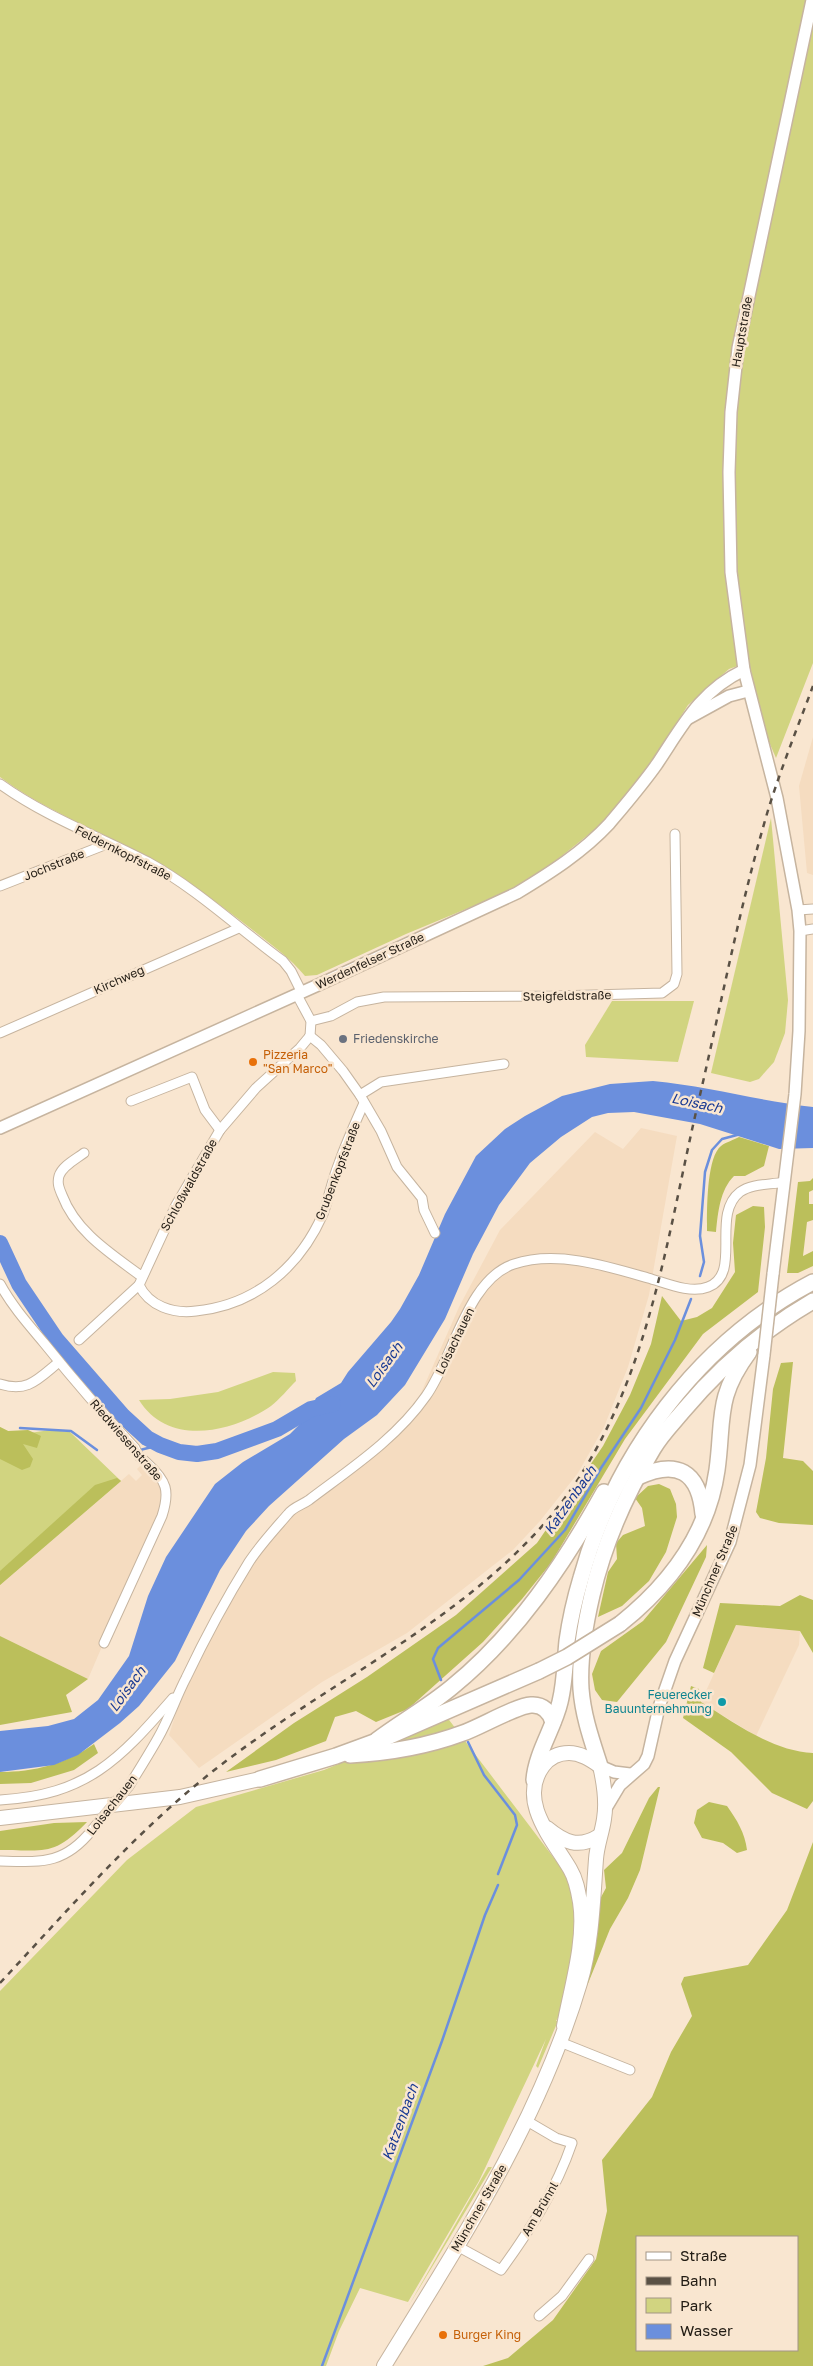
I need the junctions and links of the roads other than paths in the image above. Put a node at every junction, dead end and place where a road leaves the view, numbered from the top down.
1 (812, 0) edge
2 (744, 670) junction
3 (748, 691) junction
4 (685, 721) junction
5 (0, 784) edge
6 (675, 834) dead end
7 (107, 844) junction
8 (0, 886) edge
9 (813, 909) edge
10 (798, 910) junction
11 (239, 928) junction
12 (813, 929) edge
13 (800, 931) junction
14 (299, 994) junction
15 (311, 1020) junction
16 (0, 1033) edge
17 (310, 1036) junction
18 (504, 1064) dead end
19 (362, 1099) junction
20 (131, 1101) dead end
21 (0, 1128) edge
22 (220, 1130) junction
23 (84, 1153) dead end
24 (784, 1182) junction
25 (435, 1233) dead end
26 (140, 1280) junction
27 (813, 1282) edge
28 (0, 1284) edge
29 (813, 1301) edge
30 (755, 1339) junction
31 (79, 1340) dead end
32 (59, 1362) junction
33 (0, 1384) edge
34 (631, 1473) junction
35 (703, 1519) junction
36 (104, 1643) dead end
37 (180, 1690) junction
38 (553, 1722) junction
39 (377, 1740) junction
40 (336, 1756) junction
41 (600, 1766) junction
42 (630, 1774) junction
43 (260, 1779) joint
44 (534, 1780) junction
45 (0, 1800) edge
46 (605, 1812) junction
47 (0, 1818) edge
48 (544, 1826) junction
49 (599, 1836) junction
50 (0, 1860) edge
51 (587, 1906) junction
52 (560, 2042) junction
53 (630, 2070) dead end
54 (527, 2121) junction
55 (457, 2246) junction
56 (589, 2259) dead end
57 (539, 2316) dead end
58 (384, 2366) edge

1 - 2 street, Hauptstraße
2 - 3 street, Hauptstraße
2 - 4 street, Werdenfelser Straße
3 - 4 street, Werdenfelser Straße
3 - 10 street, Hauptstraße
4 - 14 street, Werdenfelser Straße
5 - 7 street, Feldernkopfstraße
6 - 15 street, Steigfeldstraße
7 - 8 street, Jochstraße
7 - 11 street, Feldernkopfstraße
9 - 10 street
10 - 13 street, Hauptstraße
11 - 14 street, Feldernkopfstraße
11 - 16 street, Kirchweg
12 - 13 street
13 - 24 street, Münchner Straße
14 - 15 street, Feldernkopfstraße
14 - 21 street, Werdenfelser Straße
15 - 17 street
17 - 19 street, Grubenkopfstraße
17 - 22 street, Schloßwaldstraße
18 - 19 street
19 - 25 street, Grubenkopfstraße
19 - 26 street, Grubenkopfstraße
20 - 22 street
22 - 26 street, Schloßwaldstraße
23 - 26 street, Grubenkopfstraße
24 - 37 street, Loisachauen
24 - 42 street, Münchner Straße, bridge
26 - 31 street, Schloßwaldstraße
27 - 34 highway
28 - 32 street, Riedwiesenstraße
29 - 30 highway
30 - 34 highway
30 - 35 highway
32 - 33 street
32 - 36 street, Riedwiesenstraße
34 - 35 highway
34 - 38 highway
34 - 39 highway
34 - 41 highway
35 - 39 highway, bridge
37 - 45 street, Loisachauen
37 - 50 street, Loisachauen, bridge
38 - 40 highway
38 - 44 highway
39 - 40 highway
40 - 43 highway
41 - 42 street
41 - 44 main road
41 - 46 main road
42 - 46 street, Münchner Straße
43 - 47 main road
44 - 48 main road
46 - 49 main road
48 - 49 main road
48 - 51 main road
49 - 51 main road
51 - 52 main road, Münchner Straße
52 - 53 street
52 - 54 main road, Münchner Straße
54 - 55 main road, Münchner Straße
54 - 55 street, Am Brünnl
55 - 58 main road, Münchner Straße
56 - 57 street

